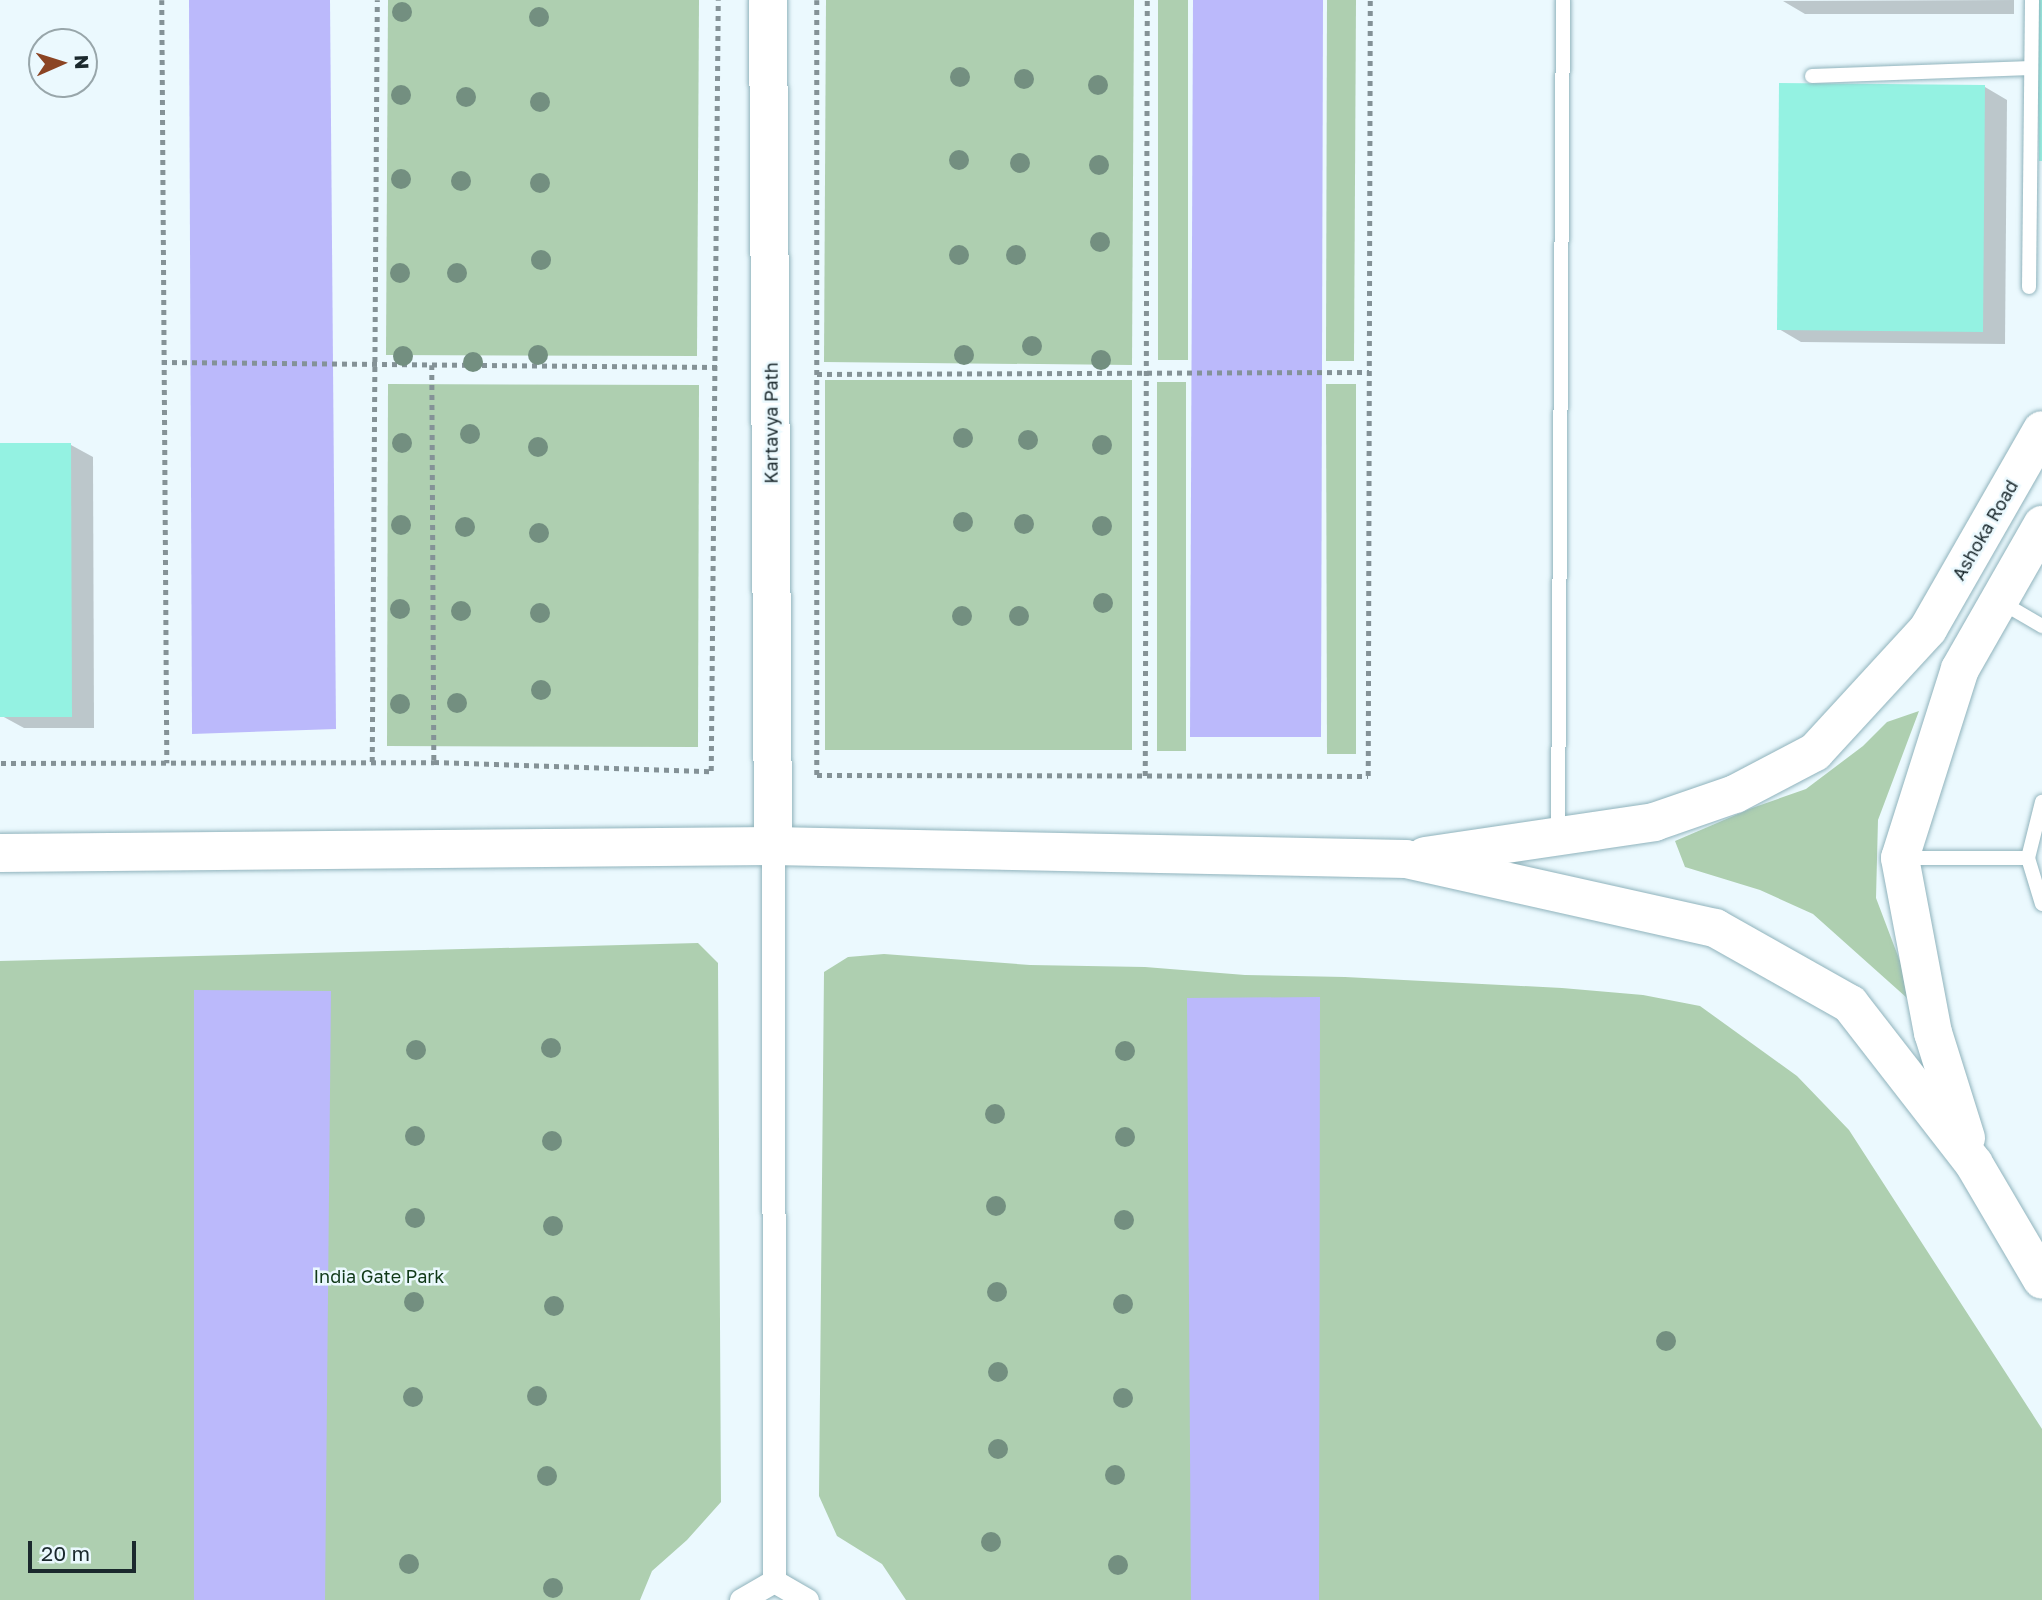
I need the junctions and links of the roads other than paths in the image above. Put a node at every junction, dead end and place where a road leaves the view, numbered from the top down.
1 (768, 0) edge
2 (1563, 0) edge
3 (2032, 0) edge
4 (2031, 68) junction
5 (1812, 76) dead end
6 (2029, 287) dead end
7 (2042, 430) edge
8 (2042, 525) edge
9 (1999, 601) junction
10 (2042, 625) edge
11 (2042, 802) edge
12 (1558, 834) junction
13 (773, 846) junction
14 (0, 853) edge
15 (1900, 858) junction
16 (2028, 858) junction
17 (1406, 859) junction
18 (2042, 904) edge
19 (1974, 1164) junction
20 (2042, 1280) edge
21 (774, 1581) junction
22 (741, 1600) edge
23 (807, 1600) edge

1 - 13 main road, Kartavya Path
2 - 12 lane
3 - 4 lane
4 - 5 lane
4 - 6 lane
7 - 12 main road, Ashoka Road
8 - 9 main road
9 - 10 lane
9 - 15 main road
11 - 16 lane
12 - 17 main road, Ashoka Road
13 - 14 main road
13 - 17 main road
13 - 21 street
15 - 16 lane
15 - 19 main road
16 - 18 lane
17 - 19 main road
19 - 20 main road
21 - 22 street
21 - 23 street

